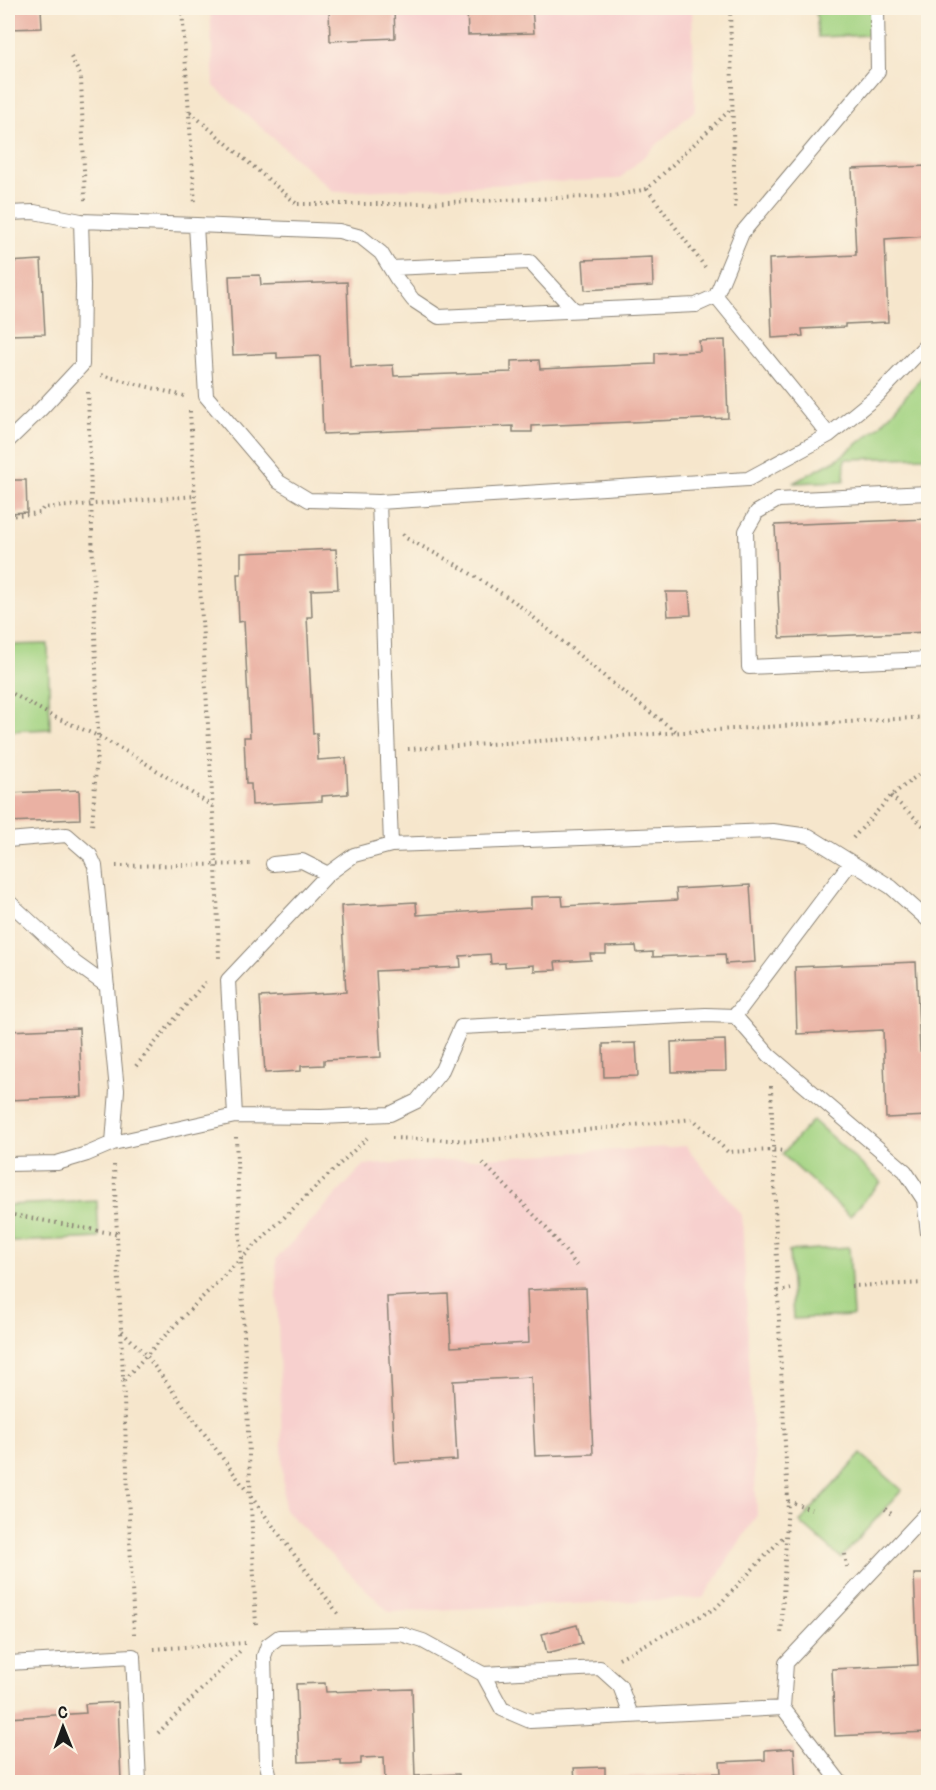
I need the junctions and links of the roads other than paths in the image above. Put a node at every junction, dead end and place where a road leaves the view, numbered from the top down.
1 (877, 8) edge
2 (8, 213) edge
3 (81, 222) junction
4 (196, 225) junction
5 (391, 268) junction
6 (718, 292) junction
7 (574, 310) junction
8 (928, 343) edge
9 (828, 435) junction
10 (8, 441) edge
11 (928, 493) edge
12 (380, 502) junction
13 (928, 659) edge
14 (8, 840) edge
15 (392, 845) junction
16 (851, 862) junction
17 (273, 864) road end
18 (328, 874) junction
19 (8, 901) edge
20 (928, 920) edge
21 (107, 986) junction
22 (735, 1016) junction
23 (235, 1116) junction
24 (112, 1143) junction
25 (8, 1164) edge
26 (928, 1233) edge
27 (928, 1512) edge
28 (8, 1663) edge
29 (483, 1674) junction
30 (783, 1708) junction
31 (631, 1715) junction
32 (139, 1782) edge
33 (271, 1782) edge
34 (840, 1782) edge

1 - 6 lane
2 - 3 lane
3 - 4 lane
3 - 10 lane
4 - 5 lane
4 - 12 lane
5 - 7 lane
5 - 7 lane
6 - 7 lane
6 - 9 lane
8 - 9 lane
9 - 12 lane
11 - 13 lane
12 - 15 lane
14 - 21 lane
15 - 16 lane
15 - 18 lane
16 - 20 lane
16 - 22 lane
17 - 18 lane
18 - 23 lane
19 - 21 lane
21 - 24 lane
22 - 23 lane
22 - 26 lane
23 - 24 lane
24 - 25 lane
27 - 30 lane
28 - 32 lane
29 - 31 lane
29 - 31 lane
29 - 33 lane
30 - 31 lane
30 - 34 lane

